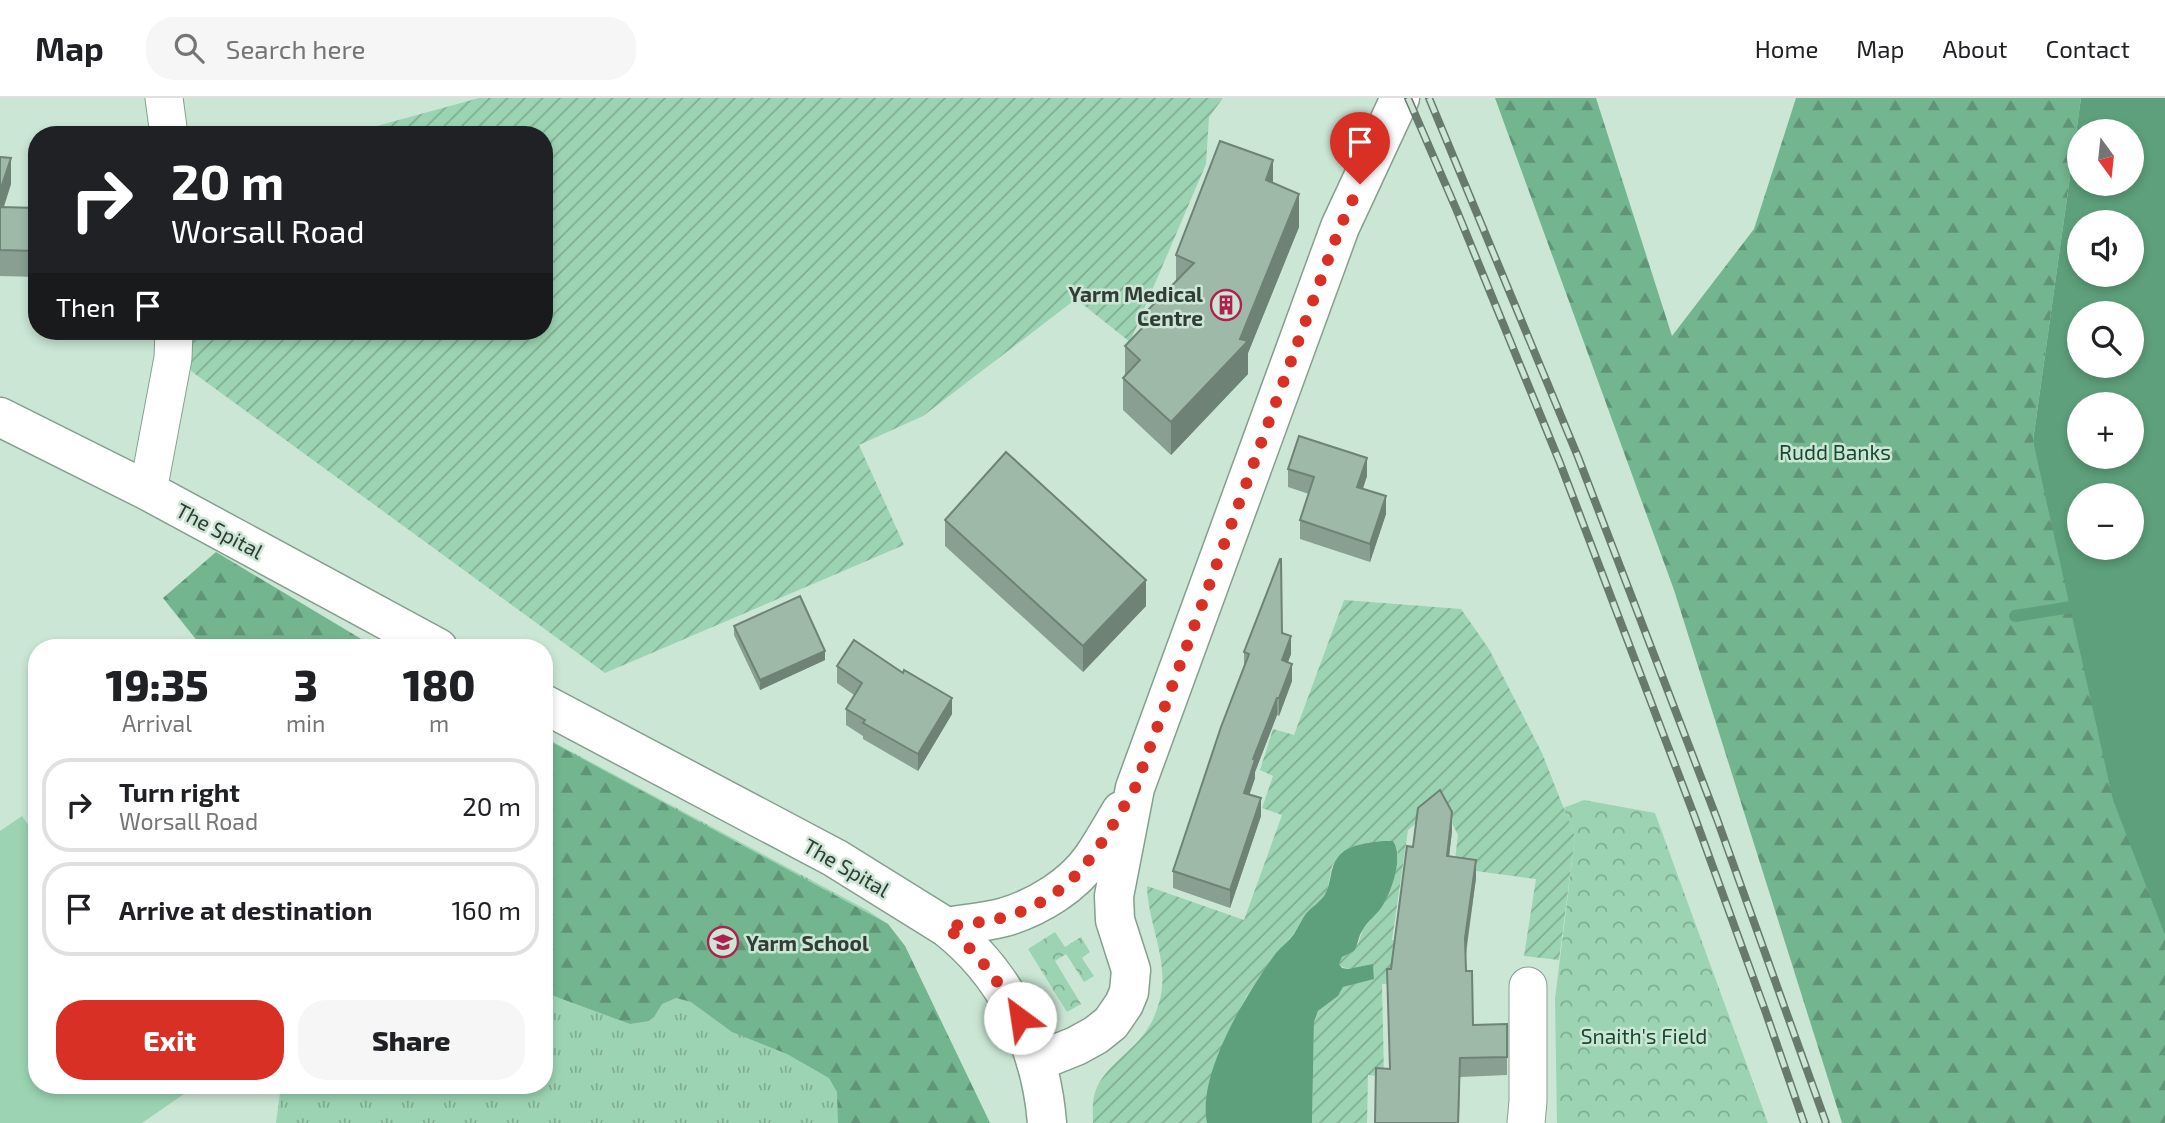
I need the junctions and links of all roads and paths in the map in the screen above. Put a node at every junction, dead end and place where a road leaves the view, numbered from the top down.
1 (164, 98) edge
2 (1401, 98) edge
3 (168, 126) edge
4 (174, 340) edge
5 (0, 417) edge
6 (148, 491) junction
7 (421, 639) edge
8 (553, 709) edge
9 (1135, 788) junction
10 (946, 927) junction
11 (1528, 986) dead end
12 (1036, 1062) junction
13 (1047, 1123) edge
14 (1526, 1123) edge

1 - 3 street
2 - 9 main road
4 - 6 street
5 - 6 main road, The Spital
6 - 7 main road, The Spital
8 - 10 main road, The Spital
9 - 10 main road
9 - 12 main road
10 - 12 main road, The Spital
11 - 14 street
12 - 13 main road, The Spital

